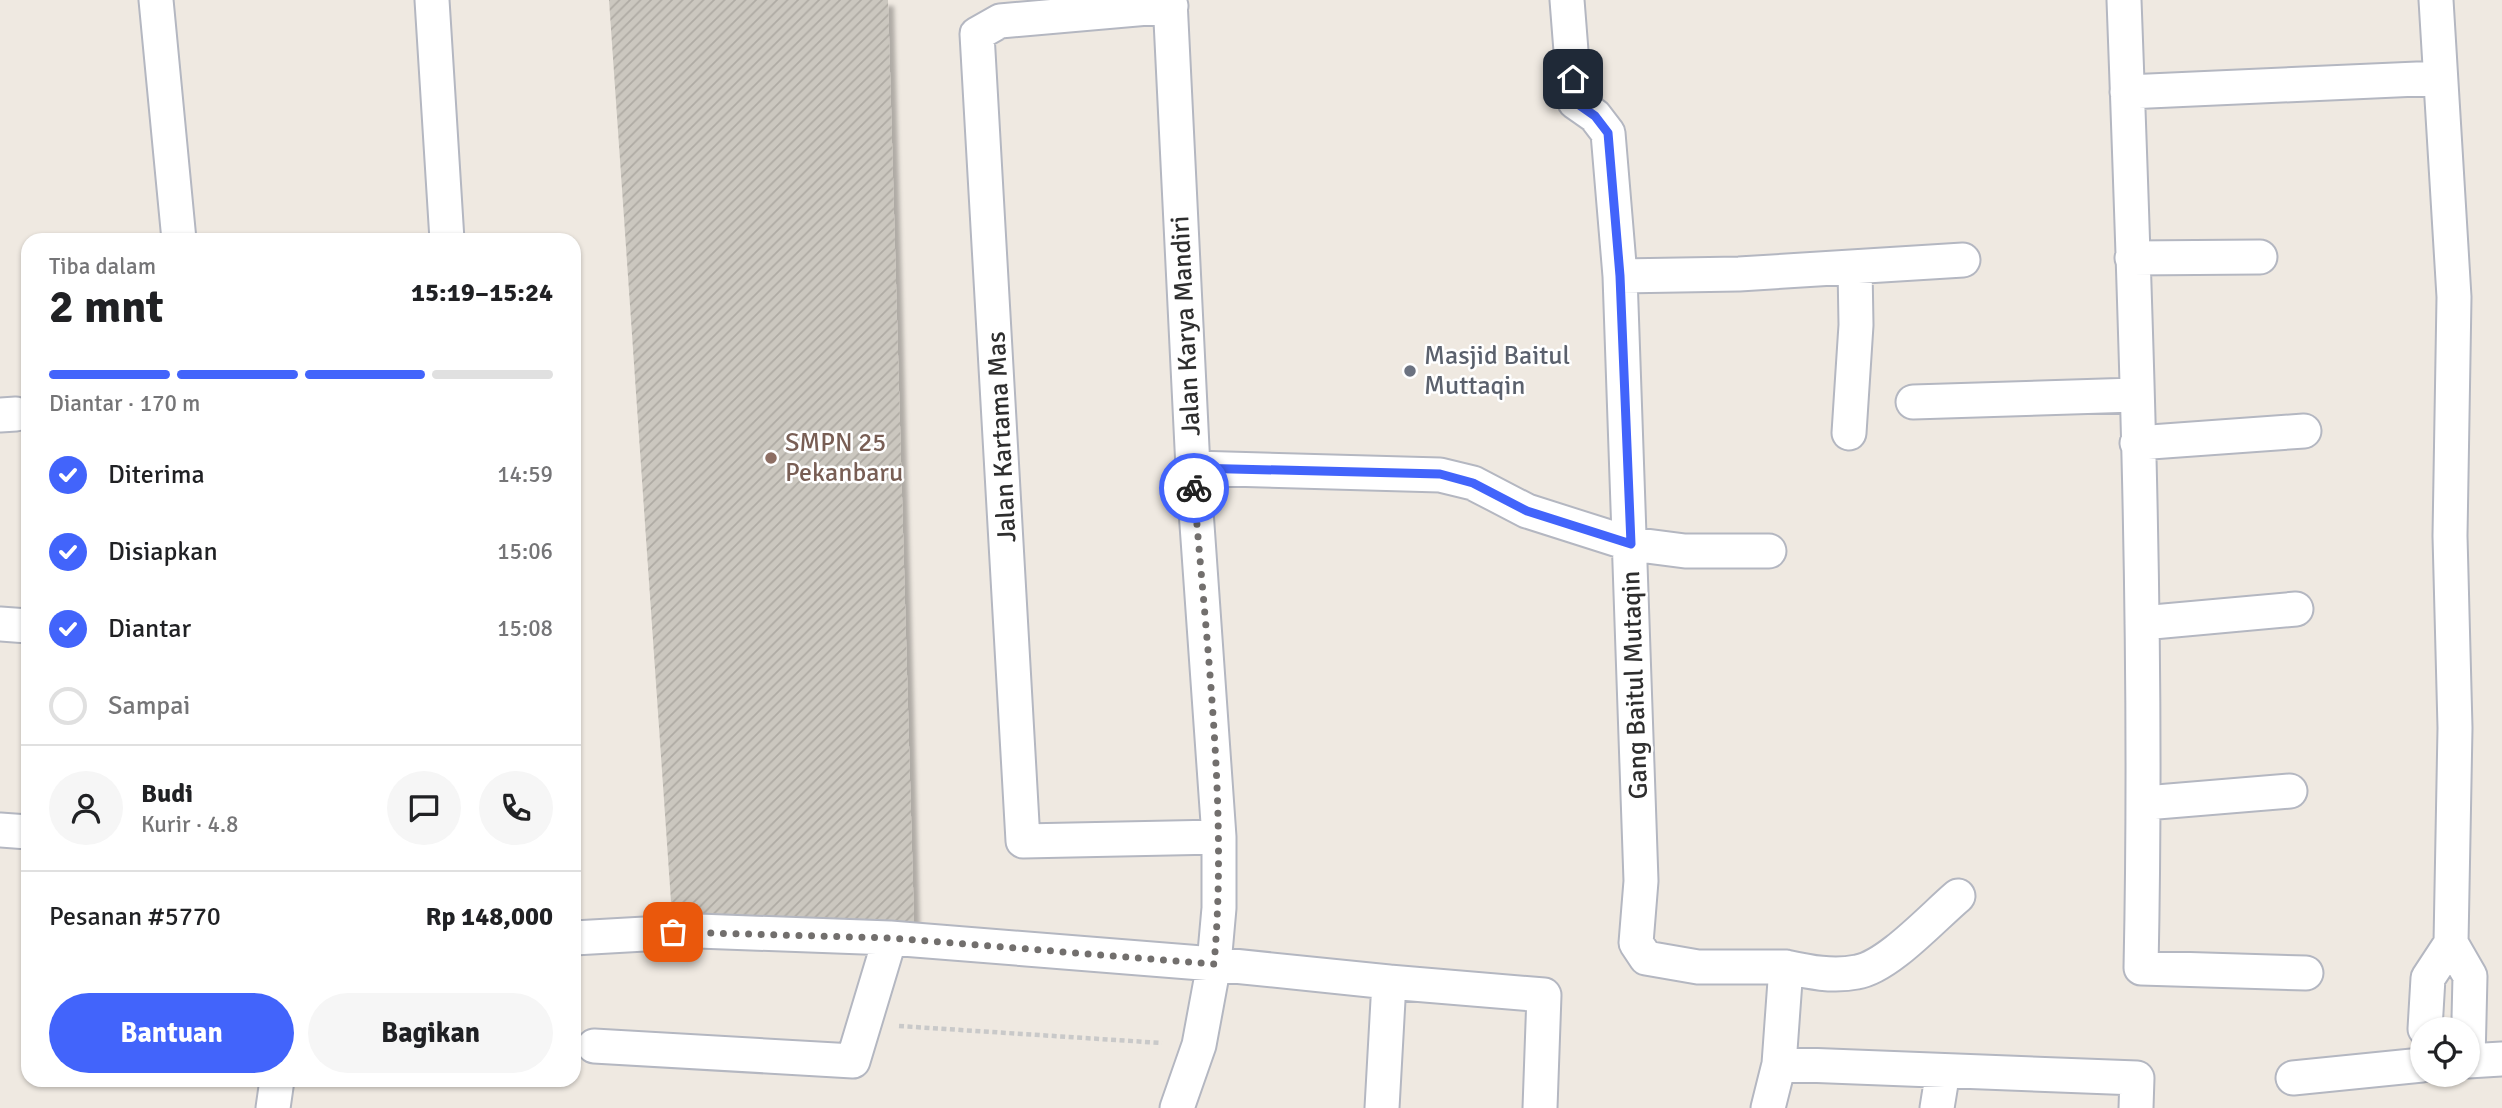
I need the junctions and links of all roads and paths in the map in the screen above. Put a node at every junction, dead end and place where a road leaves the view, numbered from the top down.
1 (156, 0) edge
2 (432, 0) edge
3 (1567, 0) edge
4 (2124, 0) edge
5 (2436, 0) edge
6 (1170, 3) edge
7 (2440, 78) junction
8 (2127, 92) junction
9 (178, 233) edge
10 (447, 233) edge
11 (2260, 257) dead end
12 (2132, 258) junction
13 (1963, 260) dead end
14 (1855, 267) junction
15 (1620, 276) junction
16 (2135, 395) junction
17 (1913, 402) dead end
18 (2304, 431) dead end
19 (1849, 433) dead end
20 (2137, 443) junction
21 (1193, 468) junction
22 (1631, 544) junction
23 (1769, 551) dead end
24 (2296, 609) dead end
25 (2142, 623) junction
26 (0, 624) edge
27 (21, 626) edge
28 (2290, 791) dead end
29 (2145, 803) junction
30 (0, 830) edge
31 (21, 832) edge
32 (1219, 837) junction
33 (1958, 896) dead end
34 (581, 938) edge
35 (890, 938) junction
36 (2451, 943) junction
37 (1214, 964) junction
38 (1786, 967) junction
39 (2306, 973) dead end
40 (1390, 982) junction
41 (2426, 1017) edge
42 (863, 1024) junction
43 (1199, 1045) junction
44 (594, 1046) dead end
45 (2502, 1059) edge
46 (1779, 1064) junction
47 (2410, 1066) edge
48 (1943, 1071) junction
49 (2293, 1078) dead end
50 (275, 1087) edge
51 (273, 1108) edge
52 (1177, 1108) edge
53 (1382, 1108) edge
54 (1540, 1108) edge
55 (1768, 1108) edge
56 (1937, 1108) edge
57 (2136, 1108) edge

1 - 9 street
2 - 10 street
3 - 15 street, Gang Baitul Mutaqin
4 - 8 street
5 - 7 street
6 - 21 street, Jalan Karya Mandiri
6 - 32 street, Jalan Kartama Mas
7 - 8 street
7 - 36 street
8 - 12 street
11 - 12 street
12 - 16 street
13 - 14 street
14 - 15 street
14 - 19 street
15 - 22 street, Gang Baitul Mutaqin
16 - 17 street
16 - 20 street
18 - 20 street
20 - 25 street
21 - 22 street
21 - 32 street, Jalan Karya Mandiri
22 - 23 street
22 - 38 street, Gang Baitul Mutaqin
24 - 25 street
25 - 29 street
26 - 27 street
28 - 29 street
29 - 39 street
30 - 31 street
32 - 37 street, Jalan Karya Mandiri
33 - 38 street, Gang Baitul Mutaqin
34 - 35 street
35 - 37 street
35 - 42 street
36 - 41 street
36 - 45 street
37 - 40 street
37 - 43 street, Jalan Karya Mandiri
38 - 46 street
40 - 53 street
40 - 54 street
42 - 43 path
42 - 44 street
43 - 52 street, Jalan Karya Mandiri
46 - 48 street
46 - 55 street
47 - 49 street
48 - 56 street
48 - 57 street
50 - 51 street

